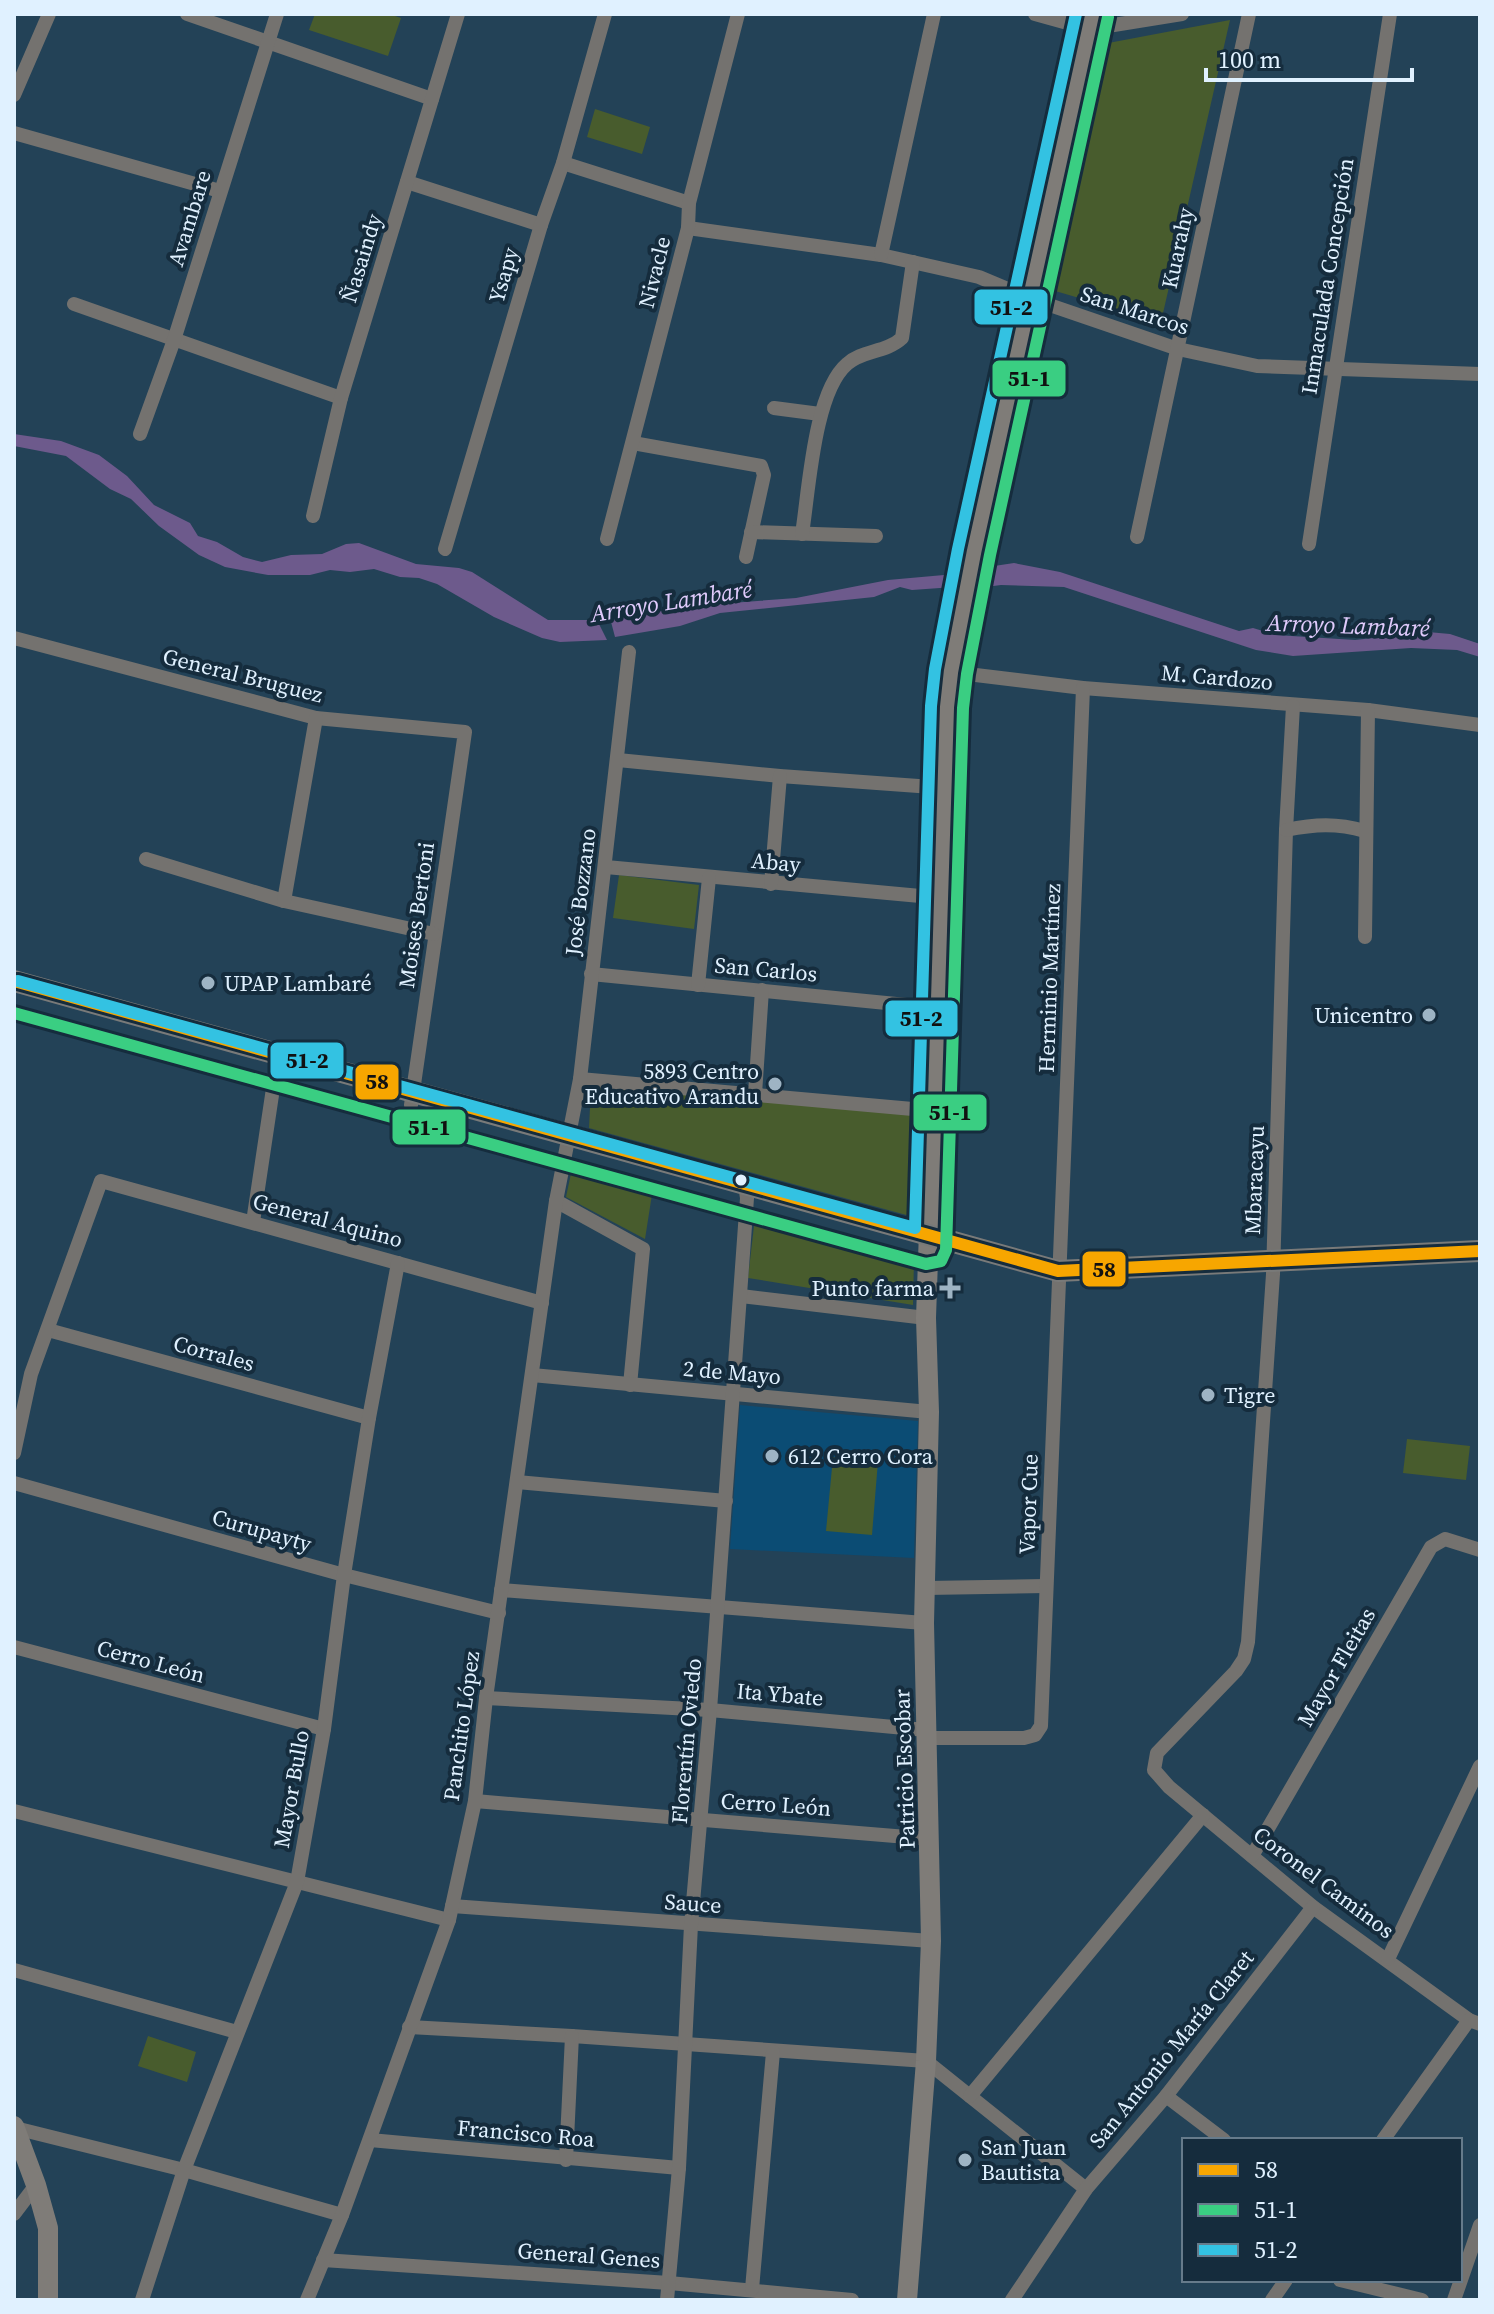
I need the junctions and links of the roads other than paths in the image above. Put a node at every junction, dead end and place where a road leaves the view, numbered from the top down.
1 (49, 14) edge
2 (187, 14) edge
3 (277, 14) edge
4 (458, 14) edge
5 (605, 14) edge
6 (738, 14) edge
7 (934, 14) edge
8 (1035, 14) edge
9 (1182, 14) edge
10 (1249, 14) edge
11 (1390, 14) edge
12 (1090, 22) edge
13 (268, 42) junction
14 (14, 95) edge
15 (432, 99) junction
16 (14, 133) edge
17 (563, 163) junction
18 (407, 182) junction
19 (220, 191) junction
20 (689, 203) junction
21 (541, 225) junction
22 (688, 228) junction
23 (881, 255) junction
24 (913, 262) junction
25 (1029, 298) junction
26 (74, 304) dead end
27 (174, 340) junction
28 (1178, 349) junction
29 (1335, 368) junction
30 (1480, 374) edge
31 (341, 398) junction
32 (774, 408) dead end
33 (820, 414) junction
34 (140, 434) dead end
35 (633, 443) junction
36 (313, 516) dead end
37 (751, 532) junction
38 (802, 534) junction
39 (876, 536) dead end
40 (1137, 537) dead end
41 (607, 539) dead end
42 (1309, 544) dead end
43 (445, 549) dead end
44 (746, 557) dead end
45 (14, 638) edge
46 (629, 652) dead end
47 (951, 672) junction
48 (1083, 688) junction
49 (1293, 706) junction
50 (1368, 710) junction
51 (316, 718) junction
52 (1480, 725) edge
53 (465, 732) joint
54 (618, 760) junction
55 (780, 776) junction
56 (946, 788) junction
57 (1286, 830) junction
58 (1365, 831) junction
59 (146, 859) dead end
60 (606, 867) junction
61 (709, 878) junction
62 (771, 884) junction
63 (942, 898) junction
64 (284, 901) junction
65 (434, 934) junction
66 (1365, 937) dead end
67 (591, 974) junction
68 (14, 981) edge
69 (698, 985) junction
70 (762, 990) junction
71 (14, 996) edge
72 (937, 1008) junction
73 (276, 1061) junction
74 (580, 1079) junction
75 (755, 1094) junction
76 (412, 1098) junction
77 (935, 1111) junction
78 (568, 1142) junction
79 (746, 1191) junction
80 (556, 1201) junction
81 (253, 1222) junction
82 (930, 1242) junction
83 (1480, 1251) edge
84 (398, 1263) junction
85 (1480, 1263) edge
86 (1274, 1266) junction
87 (1059, 1276) junction
88 (741, 1296) junction
89 (542, 1303) junction
90 (926, 1318) junction
91 (48, 1330) junction
92 (532, 1375) junction
93 (630, 1385) junction
94 (733, 1395) junction
95 (929, 1412) junction
96 (369, 1418) junction
97 (14, 1453) edge
98 (517, 1482) junction
99 (14, 1483) edge
100 (726, 1501) junction
101 (1480, 1550) edge
102 (344, 1575) junction
103 (1046, 1586) junction
104 (926, 1588) junction
105 (501, 1590) junction
106 (718, 1605) junction
107 (499, 1613) junction
108 (924, 1623) junction
109 (14, 1647) edge
110 (486, 1698) junction
111 (710, 1710) junction
112 (324, 1729) junction
113 (926, 1734) junction
114 (1032, 1737) joint
115 (1153, 1764) joint
116 (1480, 1766) edge
117 (475, 1801) junction
118 (14, 1811) edge
119 (1203, 1815) junction
120 (702, 1821) junction
121 (931, 1839) junction
122 (1252, 1856) junction
123 (297, 1882) junction
124 (1313, 1907) junction
125 (451, 1913) junction
126 (691, 1925) junction
127 (931, 1941) junction
128 (1388, 1959) junction
129 (14, 1970) edge
130 (1475, 2022) edge
131 (409, 2027) junction
132 (237, 2032) junction
133 (572, 2036) junction
134 (683, 2044) junction
135 (773, 2052) junction
136 (926, 2061) junction
137 (970, 2096) junction
138 (1166, 2096) junction
139 (14, 2127) edge
140 (1221, 2138) edge
141 (1385, 2138) edge
142 (370, 2140) junction
143 (566, 2160) junction
144 (679, 2168) junction
145 (184, 2170) junction
146 (36, 2185) junction
147 (1086, 2189) junction
148 (14, 2214) edge
149 (342, 2215) junction
150 (1480, 2225) edge
151 (323, 2260) junction
152 (1462, 2277) edge
153 (1285, 2282) edge
154 (1348, 2282) edge
155 (669, 2283) junction
156 (752, 2289) junction
157 (770, 2296) edge
158 (48, 2300) edge
159 (142, 2300) edge
160 (307, 2300) edge
161 (667, 2300) edge
162 (852, 2300) edge
163 (907, 2300) edge
164 (1012, 2300) edge
165 (1272, 2300) edge
166 (1422, 2300) edge

1 - 14 street
2 - 13 street
3 - 13 street, Avambare
4 - 15 street, Ñasaindy
5 - 17 street, Ysapy
6 - 20 street, Nivacle
7 - 23 street
8 - 12 street
9 - 12 street
10 - 28 street, Kuarahy
11 - 29 street, Inmaculada Concepción
12 - 25 street, Patricio Escobar
13 - 15 street
13 - 19 street, Avambare
15 - 18 street, Ñasaindy
16 - 19 street
17 - 20 street
17 - 21 street, Ysapy
18 - 21 street
18 - 31 street, Ñasaindy
19 - 27 street, Avambare
20 - 22 street, Nivacle
21 - 43 street, Ysapy
22 - 23 street, San Marcos
22 - 35 street, Nivacle
23 - 24 street, San Marcos
24 - 25 street, San Marcos
24 - 33 street
25 - 28 street, San Marcos
25 - 47 street, Patricio Escobar
26 - 27 street
27 - 31 street
27 - 34 street, Avambare
28 - 29 street, San Marcos
28 - 40 street, Kuarahy
29 - 30 street, San Marcos
29 - 42 street, Inmaculada Concepción
31 - 36 street, Ñasaindy
32 - 33 street
33 - 38 street
35 - 37 street
35 - 41 street, Nivacle
37 - 38 street
37 - 44 street
38 - 39 street
45 - 51 street, General Bruguez
46 - 54 street, José Bozzano
47 - 48 street, M. Cardozo
47 - 56 street, Patricio Escobar
48 - 49 street, M. Cardozo
48 - 87 street, Herminio Martínez
49 - 50 street, M. Cardozo
49 - 57 street, Mbaracayu
50 - 52 street, M. Cardozo
50 - 58 street
51 - 53 street, General Bruguez
51 - 64 street
53 - 65 street, Moises Bertoni
54 - 55 street
54 - 60 street, José Bozzano
55 - 56 street
55 - 62 street
56 - 63 street, Patricio Escobar
57 - 58 street
57 - 86 street, Mbaracayu
58 - 66 street
59 - 64 street
60 - 61 street, Abay
60 - 67 street, José Bozzano
61 - 62 street, Abay
61 - 69 street
62 - 63 street, Abay
63 - 72 street, Patricio Escobar
64 - 65 street
65 - 76 street, Moises Bertoni
67 - 69 street, San Carlos
67 - 74 street, José Bozzano
68 - 73 main road
69 - 70 street, San Carlos
70 - 72 street, San Carlos
70 - 75 street
71 - 73 main road
72 - 77 street, Patricio Escobar
73 - 76 main road
73 - 81 street
74 - 75 street
74 - 78 street, José Bozzano
75 - 77 street
76 - 78 main road
77 - 82 street, Patricio Escobar
78 - 79 main road
78 - 80 street, Panchito López
79 - 82 main road
79 - 88 street, Florentín Oviedo
80 - 89 street, Panchito López
80 - 93 street
81 - 84 street, General Aquino
81 - 91 street, General Aquino
82 - 87 main road
82 - 90 street, Patricio Escobar
83 - 86 main road
84 - 89 street, General Aquino
84 - 96 street, Mayor Bullo
85 - 86 main road
86 - 87 main road
86 - 115 street, Mbaracayu
87 - 103 street, Vapor Cue
88 - 90 street
88 - 94 street, Florentín Oviedo
89 - 92 street, Panchito López
90 - 95 street, Patricio Escobar
91 - 96 street, Corrales
91 - 97 street
92 - 93 street, 2 de Mayo
92 - 98 street, Panchito López
93 - 94 street, 2 de Mayo
94 - 95 street, 2 de Mayo
94 - 100 street, Florentín Oviedo
95 - 104 street, Patricio Escobar
96 - 102 street, Mayor Bullo
98 - 100 street
98 - 105 street, Panchito López
99 - 102 street, Curupayty
100 - 106 street, Florentín Oviedo
101 - 122 street, Mayor Fleitas
102 - 107 street, Curupayty
102 - 112 street, Mayor Bullo
103 - 104 street
103 - 114 street, Vapor Cue
104 - 108 street, Patricio Escobar
105 - 106 street
105 - 107 street, Panchito López
106 - 108 street
106 - 111 street, Florentín Oviedo
107 - 110 street, Panchito López
108 - 113 street, Patricio Escobar
109 - 112 street, Cerro León
110 - 111 street, Ita Ybate
110 - 117 street, Panchito López
111 - 113 street, Ita Ybate
111 - 120 street, Florentín Oviedo
112 - 123 street, Mayor Bullo
113 - 114 street, Ita Ybate
113 - 121 street, Patricio Escobar
115 - 119 street, Coronel Caminos
116 - 128 street
117 - 120 street, Cerro León
117 - 125 street, Panchito López
118 - 123 street, Sauce
119 - 122 street, Coronel Caminos
119 - 137 street
120 - 121 street, Cerro León
120 - 126 street, Florentín Oviedo
121 - 127 street, Patricio Escobar
122 - 124 street, Coronel Caminos
123 - 125 street, Sauce
123 - 132 street, Mayor Bullo
124 - 128 street, Coronel Caminos
124 - 138 street, San Antonio María Claret
125 - 126 street, Sauce
125 - 131 street, Panchito López
126 - 127 street, Sauce
126 - 134 street, Florentín Oviedo
127 - 136 street, Patricio Escobar
128 - 130 street, Coronel Caminos
129 - 132 street
130 - 141 street
131 - 133 street
131 - 142 street, Panchito López
132 - 145 street, Mayor Bullo
133 - 134 street
133 - 143 street
134 - 135 street
134 - 144 street, Florentín Oviedo
135 - 136 street
135 - 156 street
136 - 137 street
136 - 163 street, Patricio Escobar
137 - 147 street
138 - 140 street
138 - 147 street, San Antonio María Claret
139 - 145 street
139 - 146 street
142 - 143 street, Francisco Roa
142 - 149 street, Panchito López
143 - 144 street, Francisco Roa
144 - 155 street, Florentín Oviedo
145 - 149 street
145 - 159 street, Mayor Bullo
146 - 148 street
146 - 158 street
147 - 164 street, San Antonio María Claret
149 - 151 street, Panchito López
150 - 152 street
151 - 155 street, General Genes
151 - 160 street, Panchito López
153 - 165 street
154 - 166 street
155 - 156 street, General Genes
155 - 161 street, Florentín Oviedo
156 - 157 street, General Genes
157 - 162 street, General Genes

